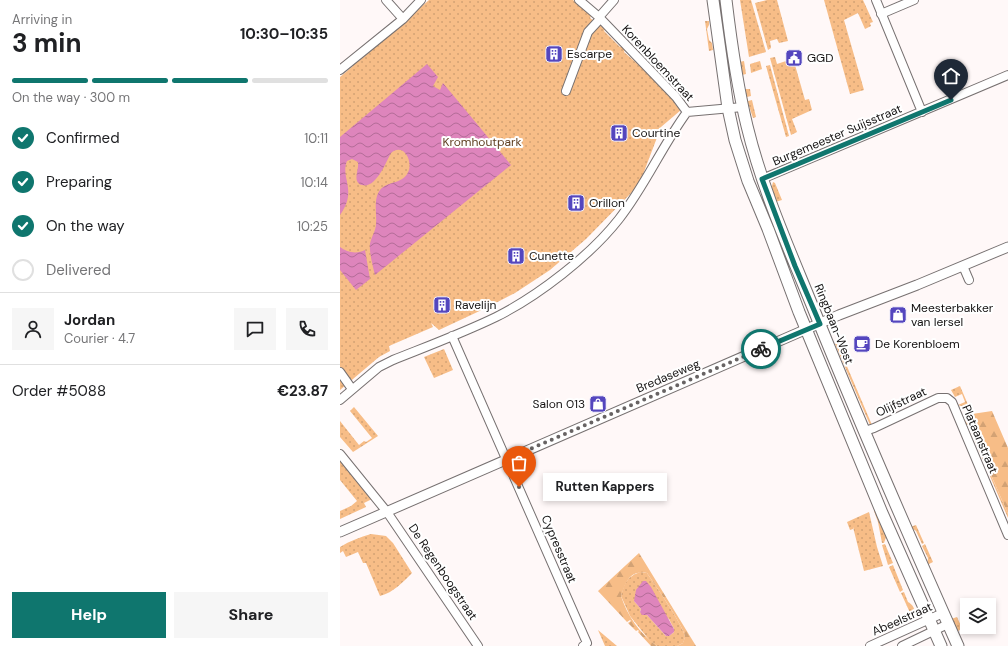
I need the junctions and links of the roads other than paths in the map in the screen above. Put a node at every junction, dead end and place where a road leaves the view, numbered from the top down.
1 (386, 0) edge
2 (421, 0) edge
3 (579, 0) edge
4 (614, 0) edge
5 (713, 0) edge
6 (726, 0) edge
7 (876, 0) edge
8 (914, 0) edge
9 (882, 14) junction
10 (599, 18) junction
11 (402, 19) junction
12 (340, 70) edge
13 (1008, 75) edge
14 (566, 91) dead end
15 (743, 107) junction
16 (728, 108) junction
17 (687, 112) junction
18 (922, 112) junction
19 (762, 179) junction
20 (1008, 246) edge
21 (963, 266) junction
22 (969, 280) dead end
23 (820, 324) junction
24 (806, 330) junction
25 (452, 336) junction
26 (340, 372) edge
27 (352, 389) junction
28 (947, 398) joint
29 (340, 400) edge
30 (865, 431) junction
31 (340, 454) edge
32 (507, 459) junction
33 (387, 512) junction
34 (340, 532) edge
35 (1008, 535) edge
36 (943, 613) junction
37 (929, 620) junction
38 (948, 624) junction
39 (934, 631) junction
40 (478, 646) edge
41 (583, 646) edge
42 (870, 646) edge
43 (902, 646) edge
44 (941, 646) edge
45 (958, 646) edge

1 - 11 street
2 - 11 street
3 - 10 street, Korenbloemstraat
4 - 10 street
5 - 16 main road
6 - 15 main road, Ringbaan-West
7 - 9 street, Burgemeester Suijsstraat
8 - 9 street
9 - 18 street, Burgemeester Suijsstraat
10 - 14 street
10 - 17 street, Korenbloemstraat
11 - 12 street
13 - 18 street, Burgemeester Suijsstraat
15 - 16 street, Korenbloemstraat
15 - 19 main road, Ringbaan-West
16 - 17 street, Korenbloemstraat
16 - 24 main road
17 - 25 street
18 - 19 street, Burgemeester Suijsstraat
19 - 23 main road, Ringbaan-West
20 - 21 street, Bredaseweg
21 - 22 street
21 - 23 street, Bredaseweg
23 - 24 street, Bredaseweg
23 - 30 main road, Ringbaan-West
24 - 32 street, Bredaseweg
24 - 37 main road
25 - 27 street
25 - 32 street
26 - 27 street
27 - 29 street
28 - 30 street, Olijfstraat
28 - 35 street, Plataanstraat
30 - 36 main road, Ringbaan-West
31 - 33 street, De Regenboogstraat
32 - 33 street, Bredaseweg
32 - 41 street, Cypresstraat
33 - 34 street, Bredaseweg
33 - 40 street, De Regenboogstraat
36 - 37 street, Abeelstraat
36 - 38 main road, Ringbaan-West
37 - 39 main road
37 - 42 street, Abeelstraat
38 - 39 street, Abeelstraat
38 - 45 main road, Ringbaan-West
39 - 43 street, Abeelstraat
39 - 44 main road

